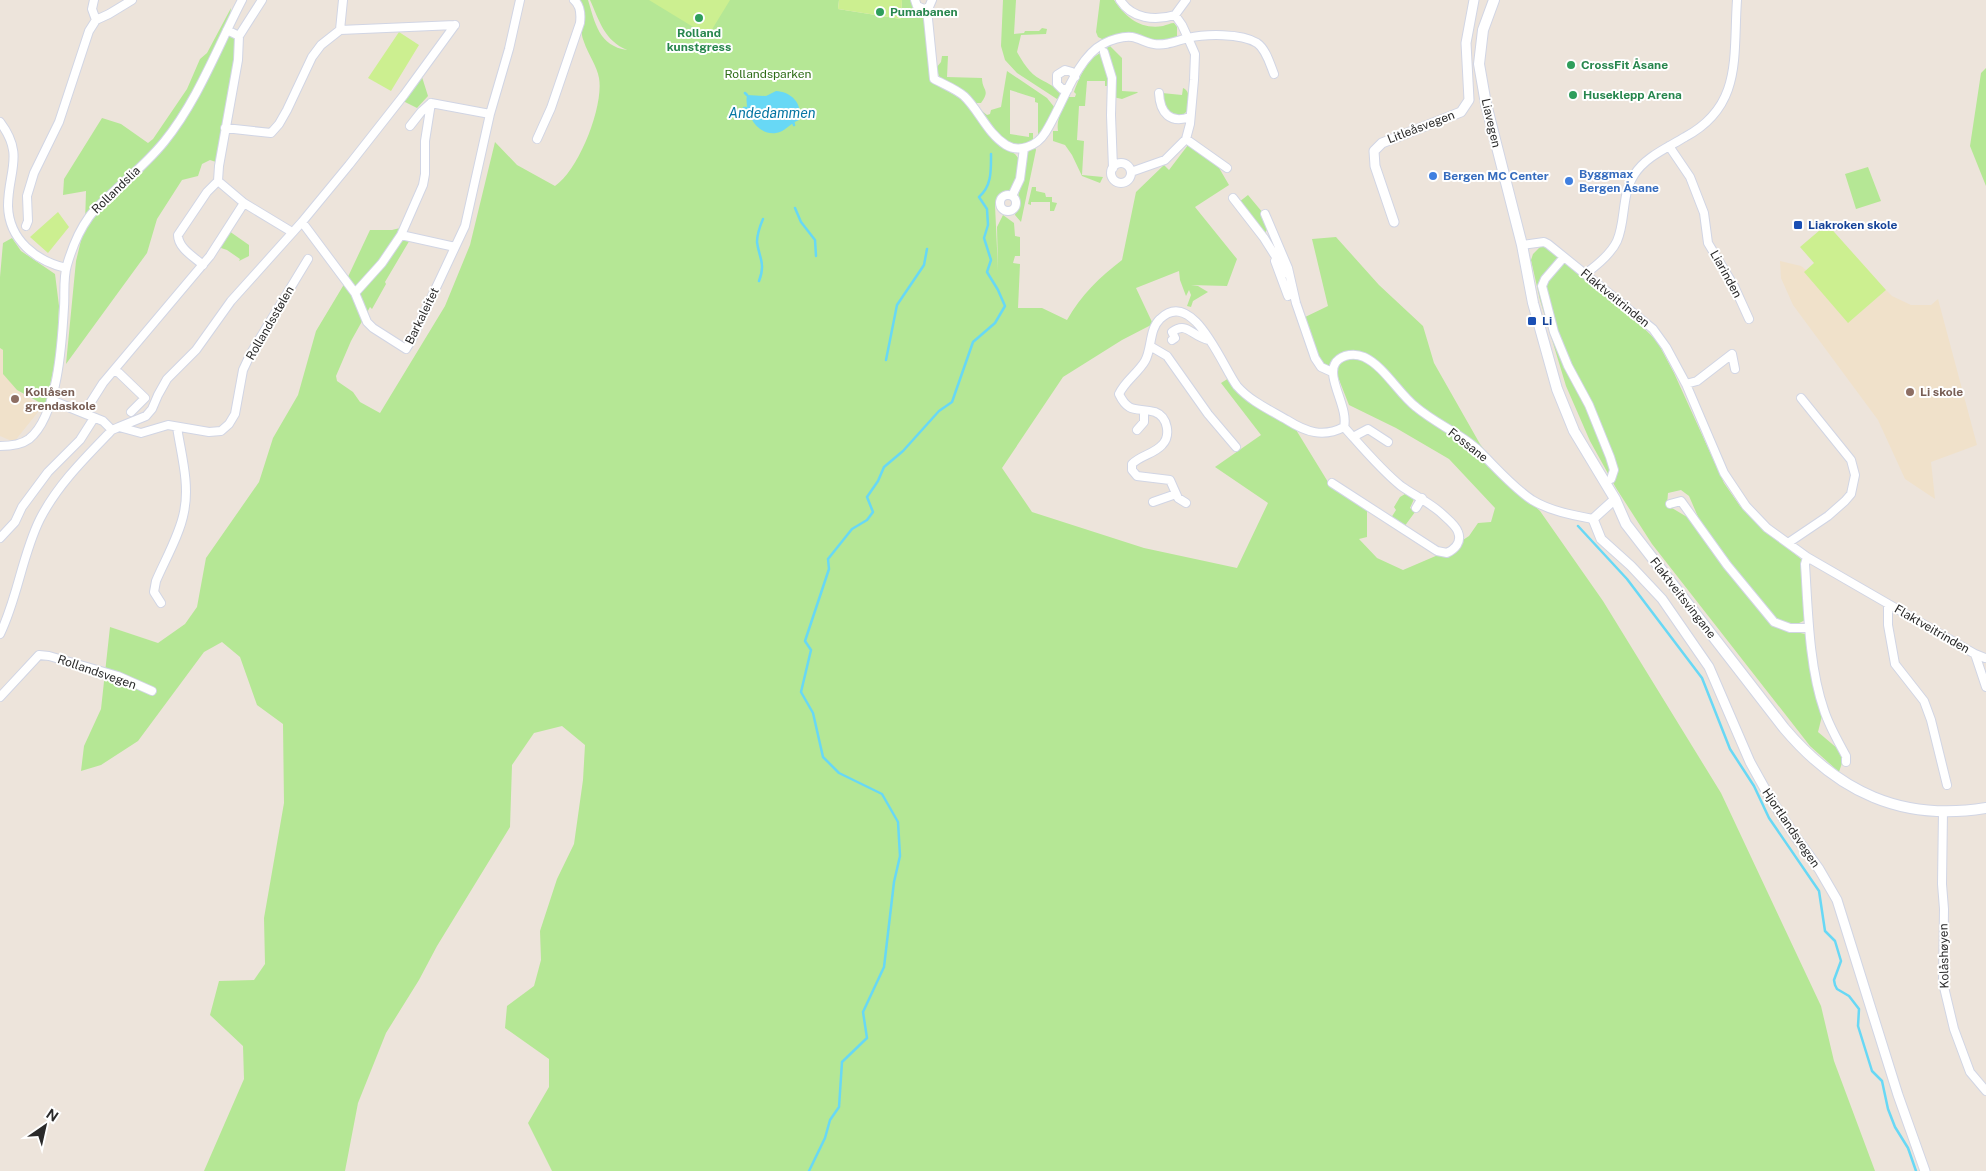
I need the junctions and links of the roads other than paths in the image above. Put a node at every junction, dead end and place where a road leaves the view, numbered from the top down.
1 (94, 0) edge
2 (132, 0) edge
3 (242, 0) edge
4 (262, 0) edge
5 (343, 0) edge
6 (520, 0) edge
7 (574, 0) edge
8 (915, 0) edge
9 (932, 0) edge
10 (1120, 0) edge
11 (1186, 0) edge
12 (1474, 0) edge
13 (1494, 0) edge
14 (1737, 0) edge
15 (927, 8) junction
16 (1175, 15) junction
17 (96, 20) junction
18 (227, 30) junction
19 (340, 30) junction
20 (240, 36) junction
21 (1188, 38) junction
22 (1104, 52) dead end
23 (1274, 74) dead end
24 (1075, 77) junction
25 (1068, 89) junction
26 (1159, 93) dead end
27 (431, 103) junction
28 (490, 114) junction
29 (1190, 117) junction
30 (0, 122) edge
31 (410, 126) dead end
32 (225, 128) junction
33 (537, 139) dead end
34 (1186, 139) junction
35 (1669, 146) junction
36 (1024, 148) junction
37 (1113, 168) junction
38 (1227, 168) dead end
39 (1131, 172) junction
40 (218, 181) junction
41 (1012, 196) dead end
42 (1233, 198) dead end
43 (244, 203) junction
44 (1265, 214) dead end
45 (302, 222) junction
46 (1394, 222) dead end
47 (26, 226) dead end
48 (292, 232) junction
49 (401, 235) junction
50 (1522, 245) junction
51 (455, 247) junction
52 (1274, 254) junction
53 (1564, 258) junction
54 (308, 259) dead end
55 (203, 265) junction
56 (66, 268) junction
57 (1585, 274) junction
58 (1290, 278) junction
59 (355, 293) junction
60 (1288, 296) dead end
61 (1749, 320) dead end
62 (1172, 340) dead end
63 (1209, 340) junction
64 (1150, 346) junction
65 (1735, 368) dead end
66 (114, 371) junction
67 (1332, 372) junction
68 (1686, 384) junction
69 (1800, 398) dead end
70 (51, 400) junction
71 (1144, 411) junction
72 (131, 412) dead end
73 (84, 414) junction
74 (94, 418) junction
75 (177, 427) junction
76 (1344, 427) junction
77 (116, 428) junction
78 (1137, 430) dead end
79 (1353, 437) junction
80 (1388, 442) dead end
81 (0, 446) edge
82 (1236, 447) dead end
83 (1611, 479) dead end
84 (1332, 483) dead end
85 (1176, 494) junction
86 (1422, 498) junction
87 (1615, 500) junction
88 (1153, 502) dead end
89 (1186, 503) dead end
90 (1670, 504) dead end
91 (1416, 508) dead end
92 (1593, 519) junction
93 (0, 538) edge
94 (1788, 543) junction
95 (1807, 557) junction
96 (161, 603) dead end
97 (1888, 604) junction
98 (1810, 628) junction
99 (0, 634) edge
100 (1975, 654) junction
101 (1986, 658) edge
102 (1986, 687) edge
103 (152, 691) dead end
104 (0, 697) edge
105 (1846, 762) dead end
106 (1946, 785) dead end
107 (1986, 808) edge
108 (1943, 811) junction
109 (1986, 1091) edge
110 (1925, 1171) edge

1 - 17 street
2 - 17 street
3 - 18 street, Rollandslia
4 - 20 street
5 - 19 street
6 - 28 street, Barkaleitet
7 - 33 street
8 - 15 street
9 - 15 street
10 - 16 street
11 - 16 street
12 - 46 street, Litleåsvegen
13 - 50 main road, Liavegen
14 - 35 street
15 - 36 street
16 - 21 street
17 - 47 street
18 - 20 street
18 - 56 street, Rollandslia
19 - 32 street
19 - 45 street
20 - 32 street
21 - 23 street
21 - 24 street
21 - 29 street
22 - 37 street
24 - 25 street
24 - 25 street
25 - 36 street
26 - 29 street
27 - 28 street
27 - 31 street
27 - 49 street
28 - 51 street, Barkaleitet
29 - 34 street
30 - 56 street
32 - 40 street
34 - 38 street
34 - 39 street
35 - 57 street
35 - 61 street, Liarinden
36 - 41 street
37 - 39 street
37 - 39 street
40 - 43 street
40 - 55 street
42 - 52 street
43 - 48 street
43 - 55 street
44 - 58 street
45 - 48 street
45 - 59 street
48 - 77 street
49 - 51 street
49 - 59 street
50 - 53 street, Flaktveitrinden
50 - 87 main road, Flaktveitsvingane
51 - 59 street, Barkaleitet
52 - 58 street
52 - 60 street
53 - 57 street, Flaktveitrinden
53 - 83 street
54 - 75 street, Rollandsstølen
55 - 66 street
56 - 70 street, Rollandslia
57 - 68 street, Flaktveitrinden
58 - 67 street
62 - 63 street
63 - 64 street
63 - 76 street
64 - 71 street
64 - 82 street
65 - 68 street
66 - 72 street
66 - 73 street
67 - 76 street
67 - 92 street, Fossane
68 - 94 street, Flaktveitrinden
69 - 94 street
70 - 73 street
70 - 81 street, Rollandslia
71 - 78 street
71 - 85 street
73 - 74 street
74 - 77 street
74 - 93 street
75 - 77 street, Rollandsstølen
75 - 96 street
76 - 79 street
77 - 99 street
79 - 80 street
79 - 86 street
84 - 86 street
85 - 88 street
85 - 89 street
86 - 91 street
87 - 92 street
87 - 108 main road, Flaktveitsvingane
90 - 98 street
92 - 110 street, Hjortlandsvegen
94 - 95 street, Flaktveitrinden
95 - 97 street, Flaktveitrinden
95 - 98 street
97 - 100 street, Flaktveitrinden
97 - 106 street, Flaktveitrinden
98 - 105 street
100 - 101 street, Flaktveitrinden
100 - 102 street, Flaktveitrinden
103 - 104 street, Rollandsvegen
107 - 108 main road, Flaktveitsvingane
108 - 109 street, Kolåshøyen

